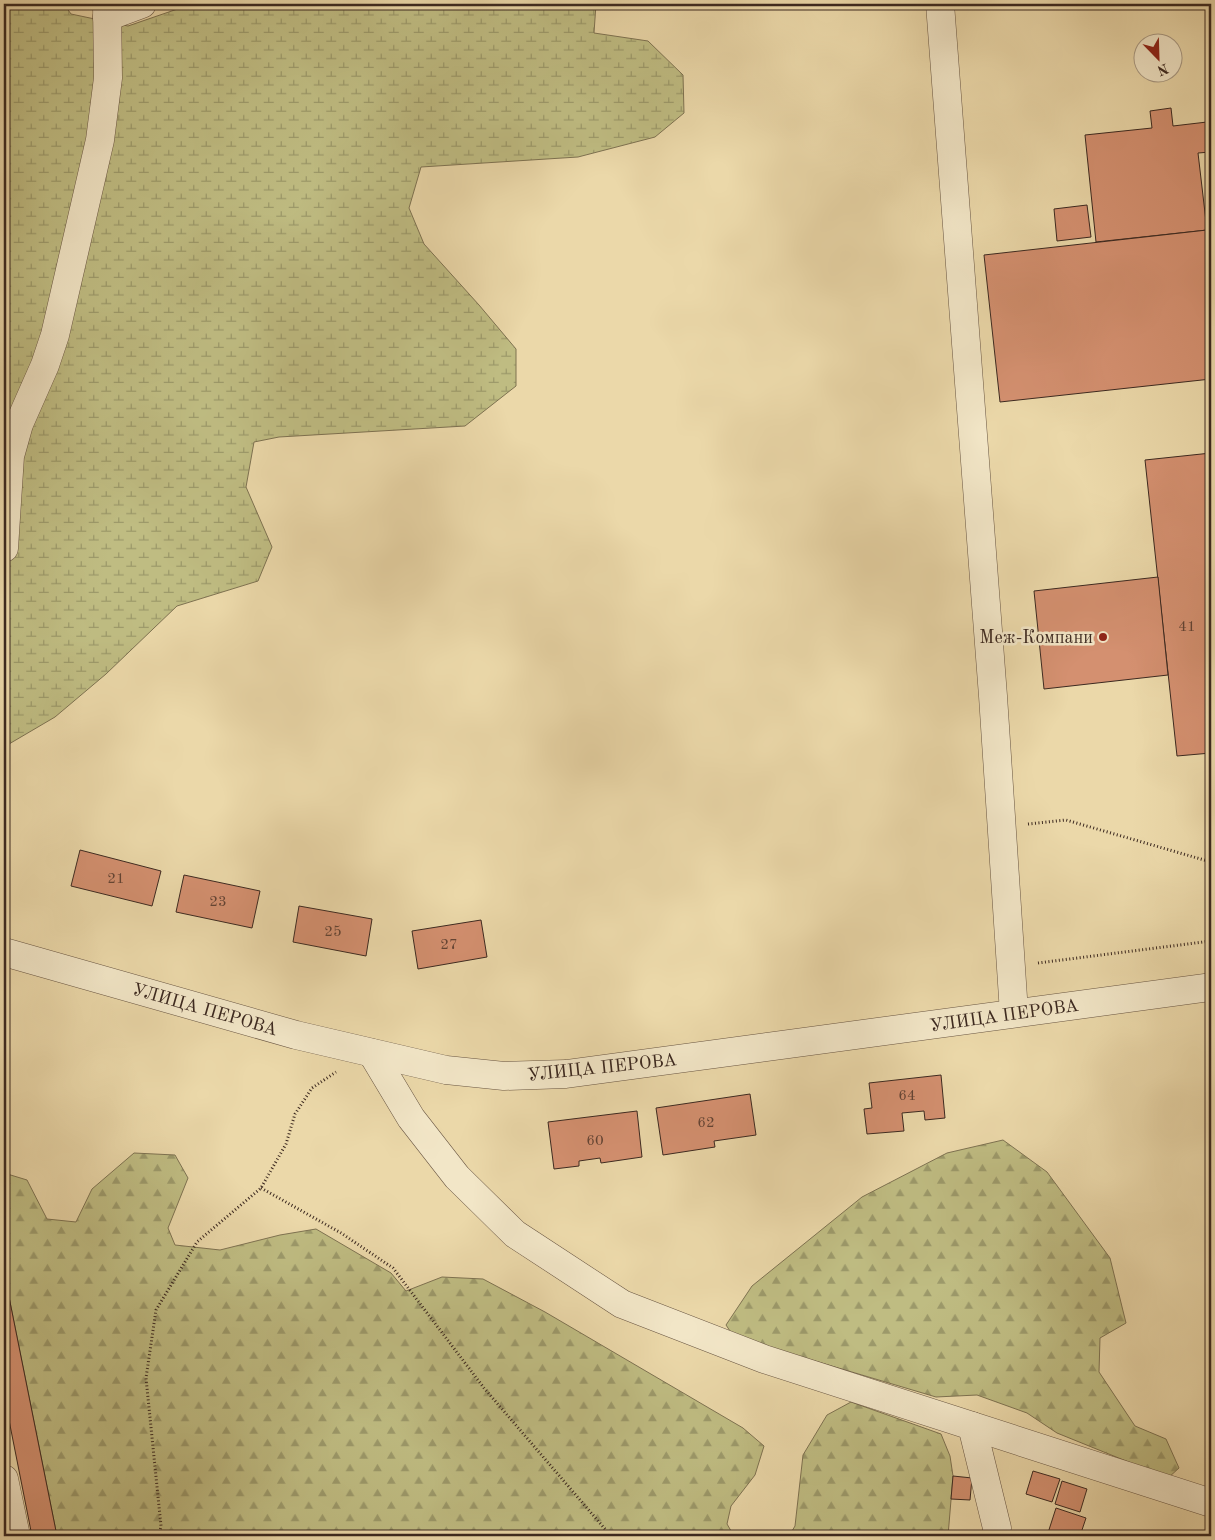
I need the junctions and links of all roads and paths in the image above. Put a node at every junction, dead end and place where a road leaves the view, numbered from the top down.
1 (142, 4) edge
2 (940, 4) edge
3 (107, 10) edge
4 (4, 548) edge
5 (1002, 827) junction
6 (1211, 862) edge
7 (1211, 941) edge
8 (4, 952) edge
9 (1011, 967) junction
10 (1211, 987) edge
11 (1014, 1013) junction
12 (372, 1053) junction
13 (261, 1188) junction
14 (972, 1426) junction
15 (4, 1479) edge
16 (1211, 1503) edge
17 (997, 1528) dead end
18 (16, 1536) edge
19 (159, 1536) edge
20 (611, 1536) edge

1 - 3 street
2 - 5 street
3 - 4 street
5 - 6 path
5 - 9 street
7 - 9 path
8 - 12 street, УЛИЦА ПЕРОВА
9 - 11 street
10 - 11 street, УЛИЦА ПЕРОВА
11 - 12 street, УЛИЦА ПЕРОВА
12 - 13 path
12 - 14 street
13 - 19 path
13 - 20 path
14 - 16 street
14 - 17 street
15 - 18 street

